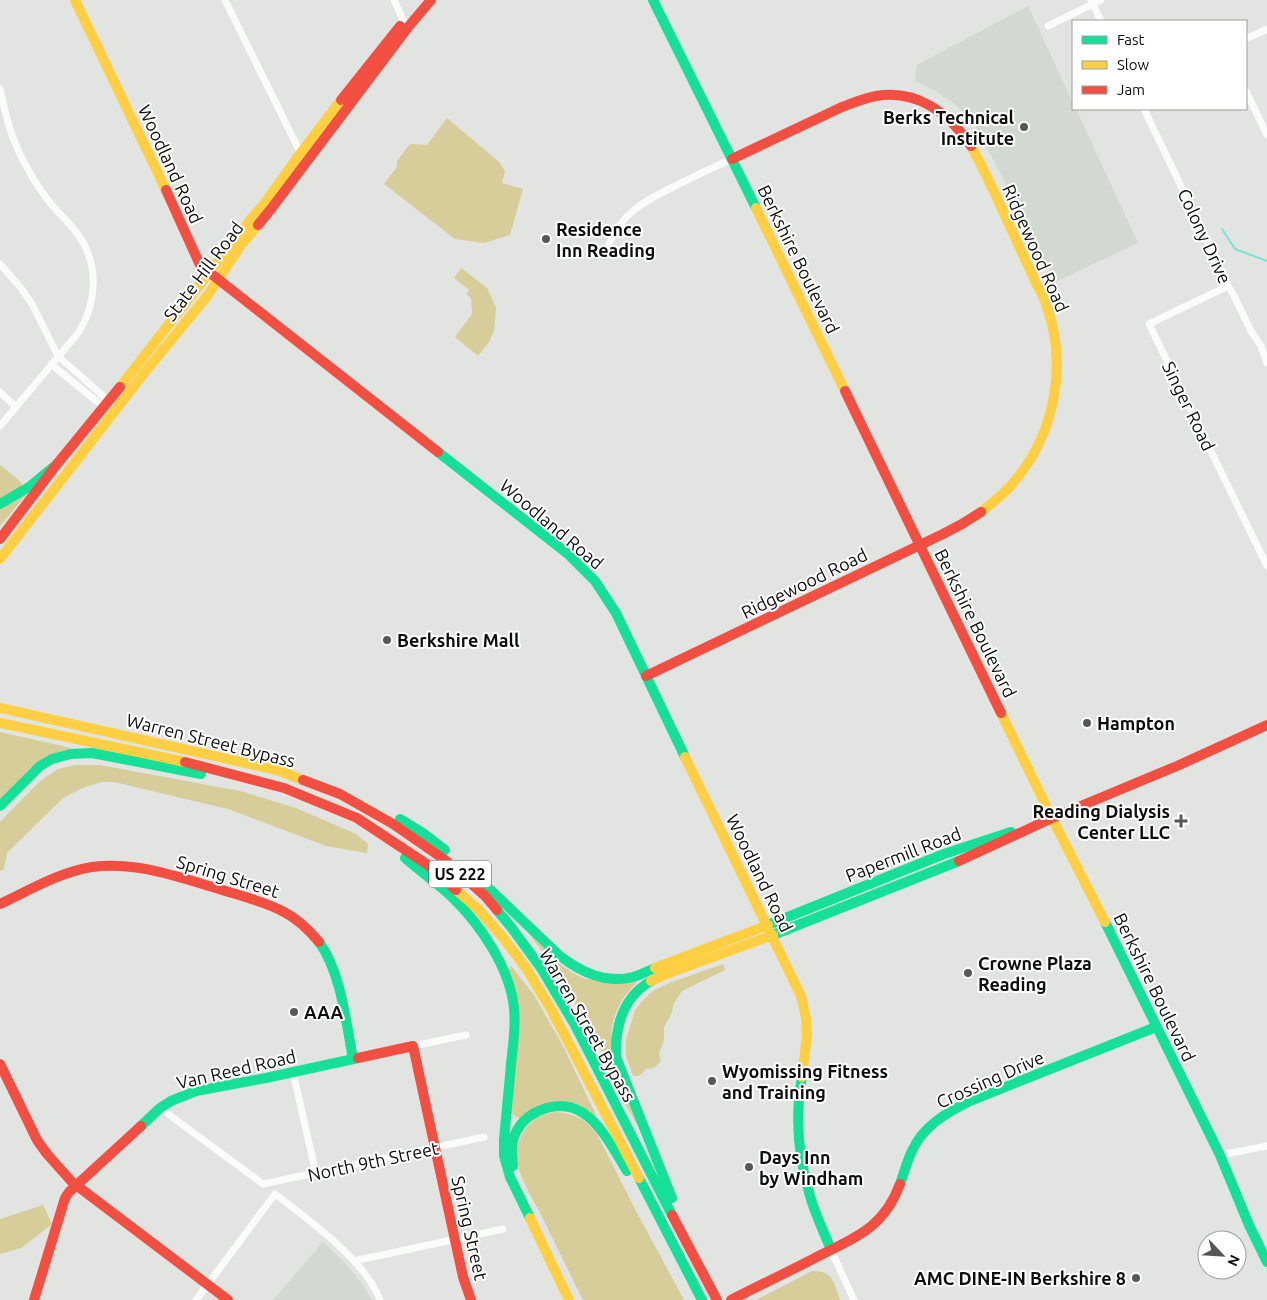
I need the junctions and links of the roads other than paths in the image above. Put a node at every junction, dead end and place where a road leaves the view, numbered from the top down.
1 (75, 0) edge
2 (225, 0) edge
3 (394, 0) edge
4 (421, 0) edge
5 (430, 0) edge
6 (653, 0) edge
7 (1101, 0) edge
8 (1092, 2) edge
9 (1101, 20) edge
10 (407, 24) junction
11 (1048, 26) dead end
12 (1267, 29) edge
13 (1247, 39) edge
14 (0, 89) edge
15 (1247, 93) edge
16 (1144, 110) edge
17 (1267, 135) edge
18 (304, 158) junction
19 (732, 159) junction
20 (608, 247) dead end
21 (0, 264) edge
22 (214, 276) junction
23 (1228, 286) junction
24 (55, 360) junction
25 (1266, 360) edge
26 (0, 392) edge
27 (106, 404) junction
28 (16, 407) junction
29 (115, 412) junction
30 (0, 426) edge
31 (57, 464) junction
32 (0, 504) edge
33 (0, 539) edge
34 (920, 545) junction
35 (0, 559) edge
36 (1267, 566) edge
37 (646, 676) junction
38 (0, 708) edge
39 (0, 722) edge
40 (1267, 725) edge
41 (284, 788) junction
42 (340, 794) junction
43 (0, 806) edge
44 (357, 818) junction
45 (1052, 818) junction
46 (0, 904) edge
47 (768, 925) junction
48 (773, 935) junction
49 (1156, 1027) junction
50 (466, 1035) dead end
51 (413, 1046) junction
52 (353, 1059) junction
53 (0, 1064) edge
54 (293, 1072) junction
55 (160, 1108) junction
56 (484, 1137) dead end
57 (1267, 1146) edge
58 (435, 1148) junction
59 (1220, 1155) junction
60 (316, 1174) junction
61 (76, 1185) junction
62 (503, 1229) dead end
63 (454, 1238) junction
64 (831, 1250) junction
65 (354, 1261) junction
66 (1267, 1262) edge
67 (703, 1275) junction
68 (207, 1285) junction
69 (695, 1288) junction
70 (701, 1299) edge
71 (34, 1300) edge
72 (196, 1300) edge
73 (228, 1300) edge
74 (380, 1300) edge
75 (471, 1300) edge
76 (569, 1300) edge
77 (576, 1300) edge
78 (717, 1300) edge
79 (730, 1300) edge
80 (854, 1300) edge

1 - 22 main road, Woodland Road
2 - 18 street
3 - 10 street
4 - 10 main road, State Hill Road
5 - 10 main road, State Hill Road
6 - 19 main road, Berkshire Boulevard
7 - 8 street
8 - 9 street
8 - 11 street
10 - 18 main road, State Hill Road
12 - 13 street
14 - 24 street
15 - 17 street
16 - 23 street, Colony Drive
18 - 22 main road, State Hill Road
19 - 20 street
19 - 34 main road, Berkshire Boulevard
19 - 34 main road, Ridgewood Road
21 - 24 street
22 - 27 main road, State Hill Road
22 - 29 main road, State Hill Road
22 - 37 main road, Woodland Road
23 - 25 street, Colony Drive
23 - 36 street, Singer Road
24 - 27 street
24 - 28 street
26 - 28 street
27 - 29 street
27 - 31 main road, State Hill Road
28 - 30 street
29 - 35 main road, State Hill Road
31 - 32 main road
31 - 33 main road, State Hill Road
34 - 37 main road, Ridgewood Road
34 - 45 main road, Berkshire Boulevard
37 - 47 main road, Woodland Road
38 - 42 main road, Warren Street Bypass / US 222
39 - 41 main road, Warren Street Bypass / US 222
40 - 45 main road, Papermill Road
41 - 43 main road
41 - 44 main road, Warren Street Bypass / US 222
42 - 47 main road, Papermill Road
42 - 67 main road, Warren Street Bypass / US 222
44 - 69 main road, Warren Street Bypass / US 222
44 - 76 main road
45 - 47 main road, Papermill Road
45 - 48 main road, Papermill Road
45 - 49 main road, Berkshire Boulevard
46 - 52 main road, Spring Street
47 - 48 main road, Woodland Road
48 - 64 main road, Woodland Road
48 - 67 main road, Papermill Road
49 - 59 main road, Berkshire Boulevard
49 - 64 main road, Crossing Drive
50 - 51 street, Van Reed Road
51 - 52 main road, Van Reed Road
51 - 58 main road, Spring Street
52 - 54 main road, Van Reed Road
53 - 61 main road
54 - 55 main road, Van Reed Road
54 - 60 street
55 - 60 street, North 9th Street
55 - 61 main road, Van Reed Road
56 - 58 street, North 9th Street
57 - 59 street
58 - 60 street, North 9th Street
58 - 63 main road, Spring Street
59 - 66 main road, Berkshire Boulevard
61 - 68 main road
61 - 71 main road, Van Reed Road
62 - 63 street
63 - 65 street
63 - 75 main road, Spring Street
64 - 79 main road, Crossing Drive
64 - 80 street, Woodland Road
65 - 68 street
65 - 74 street
67 - 78 main road, Warren Street Bypass / US 222
68 - 72 street
68 - 73 main road
69 - 70 main road, Warren Street Bypass / US 222
69 - 77 main road

